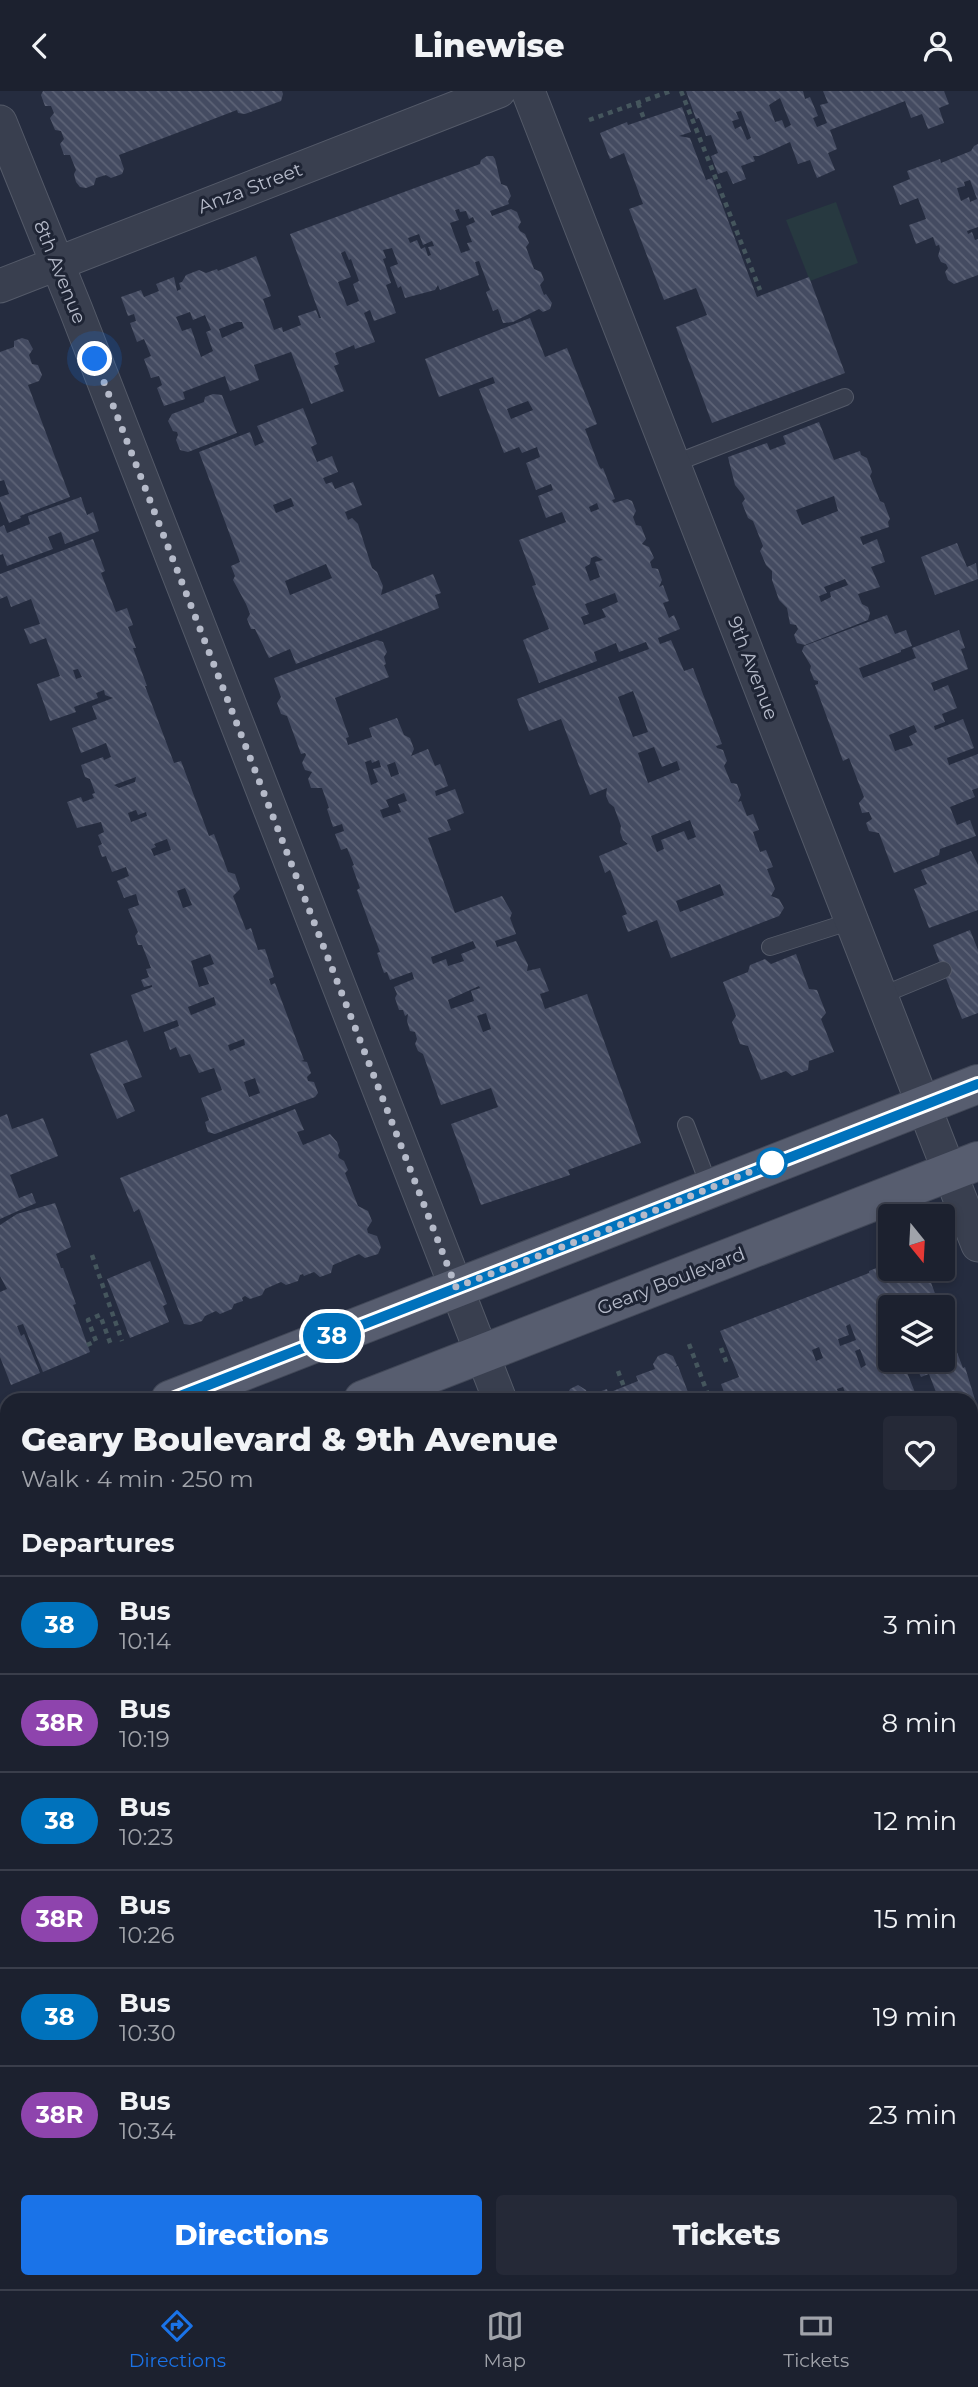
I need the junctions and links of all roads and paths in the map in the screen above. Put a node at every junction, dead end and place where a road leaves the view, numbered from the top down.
1 (499, 91) edge
2 (528, 91) edge
3 (671, 91) edge
4 (681, 91) edge
5 (638, 103) junction
6 (644, 119) dead end
7 (589, 120) dead end
8 (0, 122) edge
9 (57, 264) junction
10 (0, 286) edge
11 (760, 290) dead end
12 (845, 397) dead end
13 (673, 464) junction
14 (852, 921) junction
15 (770, 947) dead end
16 (943, 970) dead end
17 (880, 996) junction
18 (978, 1084) edge
19 (923, 1105) junction
20 (685, 1125) dead end
21 (964, 1167) edge
22 (710, 1188) junction
23 (978, 1245) edge
24 (92, 1255) dead end
25 (456, 1287) junction
26 (122, 1341) dead end
27 (87, 1345) dead end
28 (111, 1345) dead end
29 (689, 1345) dead end
30 (721, 1348) dead end
31 (482, 1354) junction
32 (727, 1364) dead end
33 (618, 1371) dead end
34 (624, 1387) dead end
35 (188, 1393) edge
36 (381, 1393) edge
37 (497, 1393) edge
38 (707, 1393) edge

1 - 9 street, Anza Street
2 - 13 street, 9th Avenue
3 - 5 path
4 - 11 path
5 - 6 path
5 - 7 path
8 - 9 street, 8th Avenue
9 - 10 street, Anza Street
9 - 25 street, 8th Avenue
12 - 13 lane
13 - 14 street, 9th Avenue
14 - 15 lane
14 - 17 street, 9th Avenue
16 - 17 lane
17 - 19 street, 9th Avenue
18 - 19 main road
19 - 21 street, 9th Avenue
19 - 22 main road
20 - 22 lane
21 - 23 street, 9th Avenue
21 - 31 main road, Geary Boulevard
22 - 25 main road
24 - 26 path
25 - 31 street, 8th Avenue
25 - 35 main road
27 - 28 path
29 - 38 path
30 - 32 path
31 - 36 main road, Geary Boulevard
31 - 37 street, 8th Avenue
33 - 34 path

